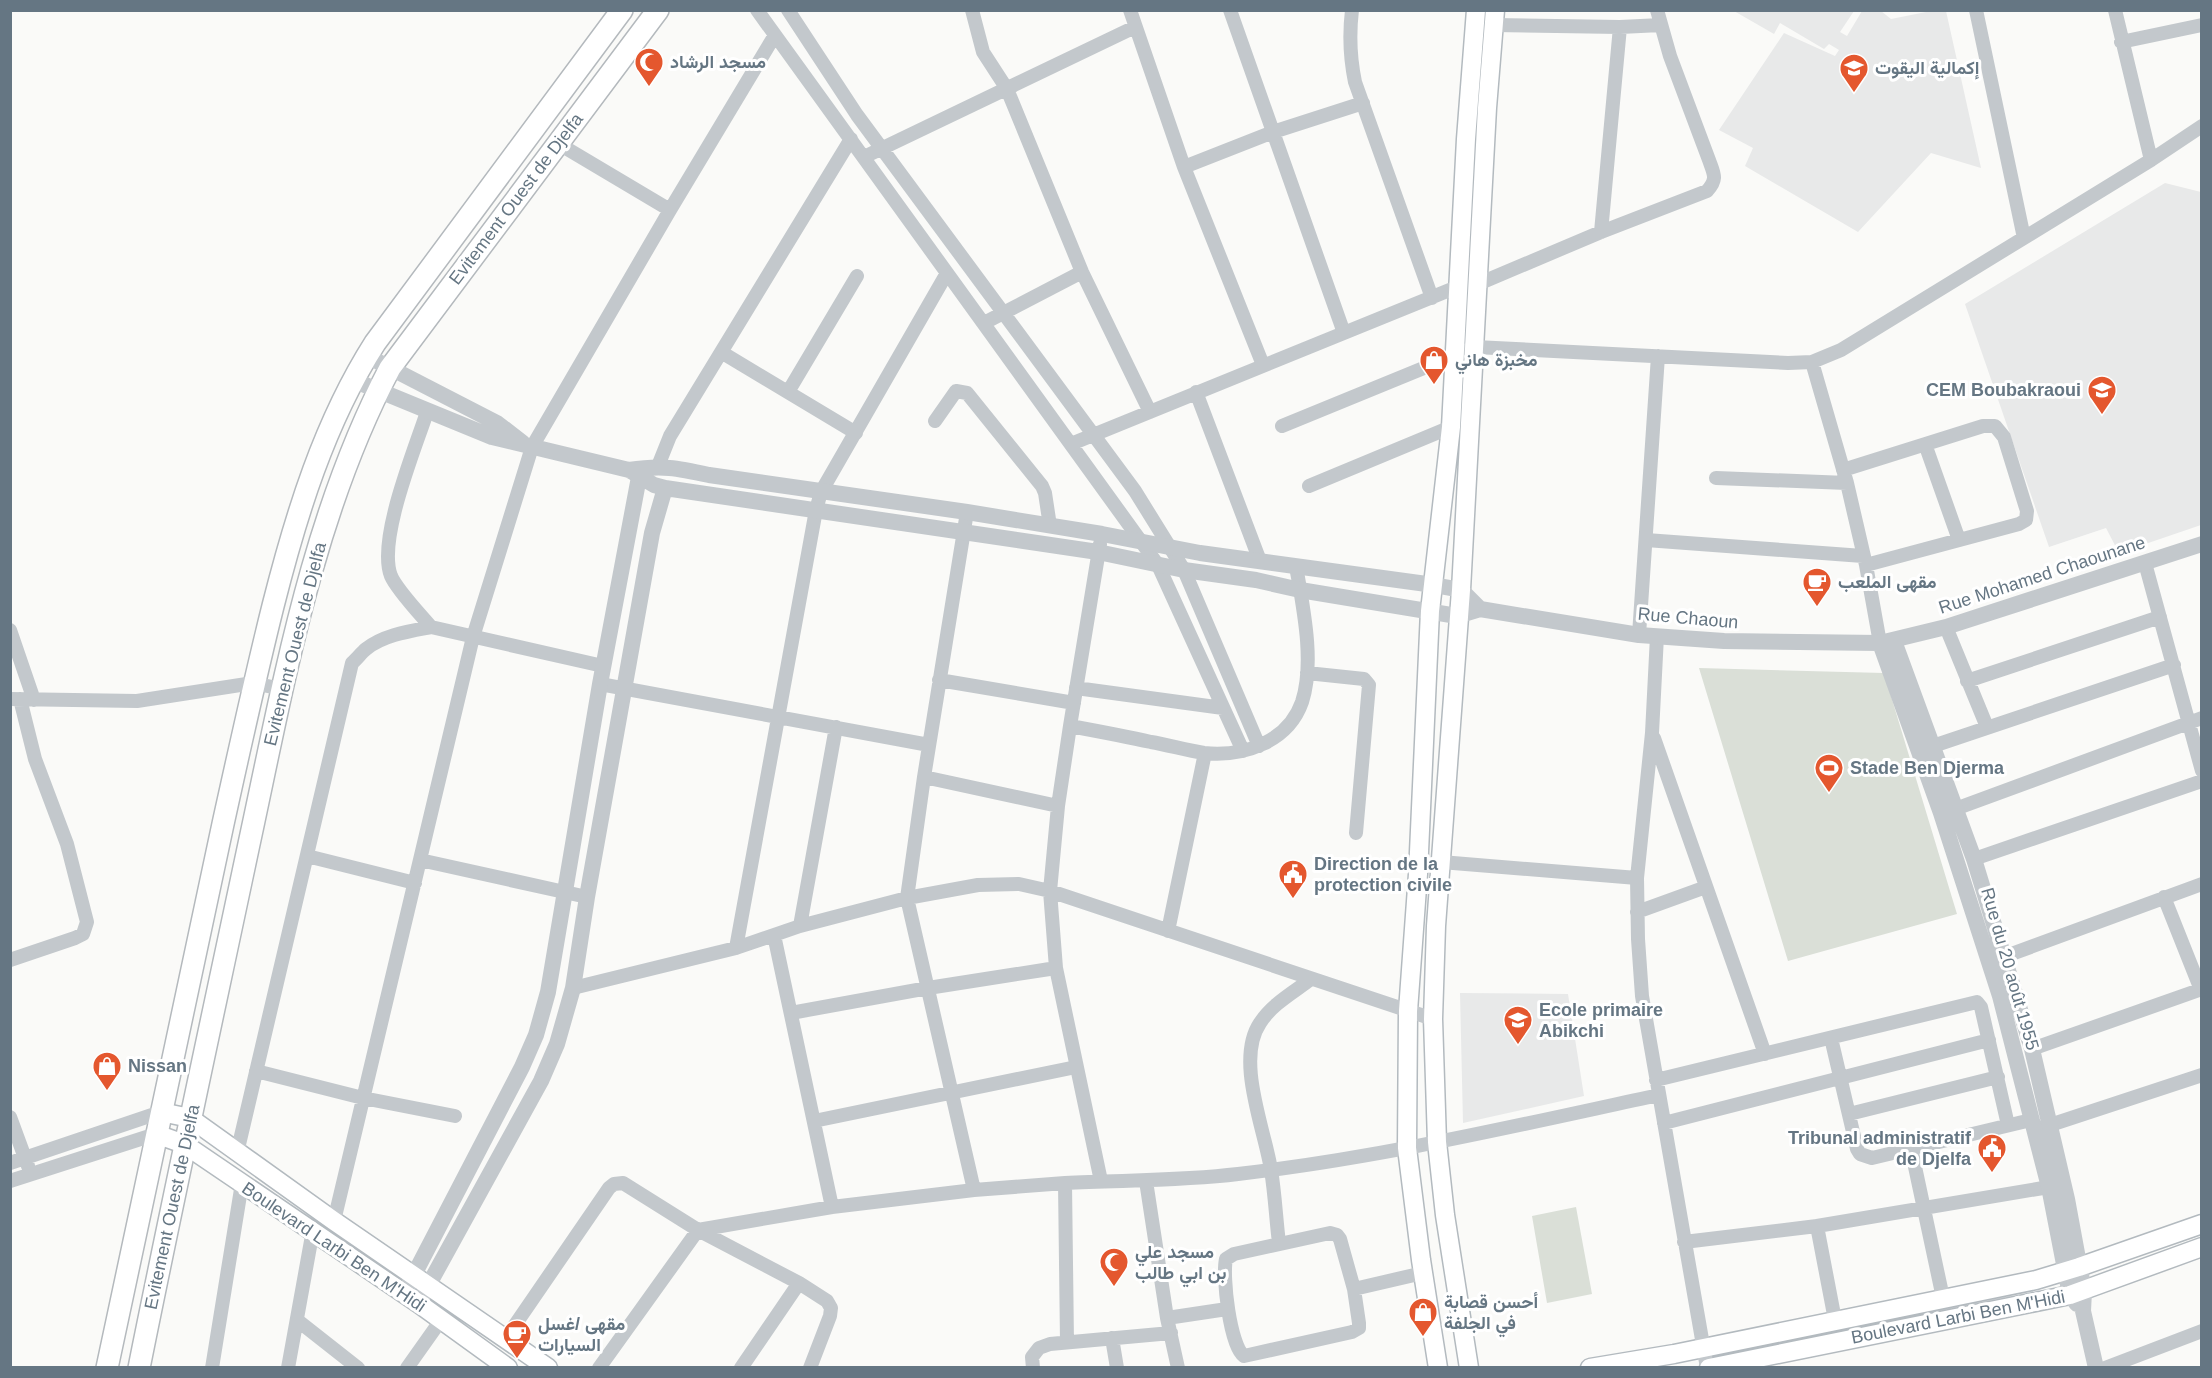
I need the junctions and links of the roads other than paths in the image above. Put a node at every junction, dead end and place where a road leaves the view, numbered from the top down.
1 (622, 10) edge
2 (658, 10) edge
3 (757, 10) edge
4 (788, 10) edge
5 (972, 10) edge
6 (1130, 10) edge
7 (1230, 10) edge
8 (1352, 10) edge
9 (1476, 10) edge
10 (1657, 10) edge
11 (1976, 10) edge
12 (2115, 10) edge
13 (1494, 18) edge
14 (1661, 25) junction
15 (2202, 25) edge
16 (1135, 27) junction
17 (1620, 27) junction
18 (776, 36) junction
19 (2121, 42) junction
20 (1007, 89) junction
21 (1363, 103) junction
22 (2202, 126) edge
23 (1273, 132) junction
24 (851, 139) junction
25 (559, 144) junction
26 (882, 149) junction
27 (864, 157) junction
28 (2151, 160) junction
29 (1184, 167) junction
30 (670, 210) junction
31 (1601, 232) junction
32 (2024, 238) junction
33 (1082, 272) junction
34 (947, 273) junction
35 (857, 276) dead end
36 (1479, 284) junction
37 (1457, 287) junction
38 (1432, 298) junction
39 (1003, 313) junction
40 (984, 323) junction
41 (1344, 333) junction
42 (1475, 347) junction
43 (721, 352) junction
44 (1455, 355) junction
45 (367, 356) junction
46 (1658, 356) junction
47 (1812, 362) junction
48 (1263, 364) junction
49 (390, 368) junction
50 (353, 380) junction
51 (378, 391) junction
52 (788, 392) junction
53 (1196, 392) junction
54 (427, 412) junction
55 (1150, 412) junction
56 (935, 421) dead end
57 (1282, 426) dead end
58 (1451, 427) junction
59 (855, 433) junction
60 (1094, 435) junction
61 (1071, 444) junction
62 (1925, 444) junction
63 (528, 446) junction
64 (658, 466) junction
65 (634, 474) junction
66 (1845, 477) junction
67 (1716, 478) dead end
68 (1309, 486) dead end
69 (665, 488) junction
70 (821, 492) junction
71 (816, 510) junction
72 (967, 512) junction
73 (1050, 526) junction
74 (966, 531) junction
75 (1102, 534) junction
76 (1646, 540) junction
77 (1959, 540) junction
78 (1143, 542) junction
79 (2202, 544) edge
80 (1172, 547) junction
81 (1098, 552) junction
82 (1864, 560) junction
83 (1260, 561) junction
84 (2145, 563) junction
85 (1158, 565) junction
86 (1296, 566) junction
87 (1184, 570) junction
88 (1434, 585) junction
89 (1300, 590) junction
90 (1461, 590) junction
91 (1480, 609) junction
92 (1430, 611) junction
93 (1457, 616) junction
94 (2160, 617) junction
95 (431, 627) junction
96 (1946, 627) junction
97 (10, 630) edge
98 (1639, 634) junction
99 (1657, 636) junction
100 (473, 637) junction
101 (1887, 642) junction
102 (2174, 665) junction
103 (603, 666) junction
104 (1306, 673) junction
105 (939, 680) junction
106 (1967, 681) junction
107 (253, 683) junction
108 (600, 684) junction
109 (624, 688) junction
110 (1076, 688) junction
111 (282, 689) junction
112 (22, 699) edge
113 (1074, 703) junction
114 (1223, 708) junction
115 (778, 718) junction
116 (2195, 720) edge
117 (1070, 726) junction
118 (836, 727) junction
119 (1987, 727) junction
120 (1652, 733) junction
121 (929, 745) junction
122 (1259, 746) junction
123 (1933, 746) junction
124 (1243, 751) junction
125 (1205, 753) junction
126 (2202, 771) edge
127 (924, 777) junction
128 (2202, 781) edge
129 (1058, 806) junction
130 (1949, 811) junction
131 (1356, 833) dead end
132 (307, 856) junction
133 (1974, 859) junction
134 (420, 860) junction
135 (1441, 862) junction
136 (1637, 878) junction
137 (415, 882) junction
138 (2202, 884) edge
139 (1706, 887) junction
140 (1050, 891) junction
141 (564, 892) junction
142 (586, 897) junction
143 (2164, 897) junction
144 (907, 898) junction
145 (1637, 912) junction
146 (800, 926) junction
147 (1167, 931) junction
148 (774, 935) junction
149 (736, 948) junction
150 (1997, 959) junction
151 (10, 960) edge
152 (1056, 968) junction
153 (1311, 979) junction
154 (573, 988) junction
155 (928, 988) junction
156 (2201, 990) edge
157 (1408, 1011) junction
158 (791, 1013) junction
159 (1433, 1019) junction
160 (1831, 1038) junction
161 (1989, 1040) junction
162 (2032, 1050) junction
163 (1765, 1053) junction
164 (1076, 1067) junction
165 (256, 1071) junction
166 (2202, 1075) edge
167 (1998, 1077) junction
168 (1841, 1078) junction
169 (1656, 1080) junction
170 (952, 1093) junction
171 (1659, 1095) junction
172 (363, 1098) junction
173 (161, 1112) junction
174 (1849, 1114) junction
175 (455, 1116) dead end
176 (10, 1117) edge
177 (190, 1118) junction
178 (814, 1121) junction
179 (1664, 1123) junction
180 (2008, 1125) junction
181 (2038, 1125) junction
182 (156, 1134) junction
183 (1437, 1142) junction
184 (184, 1144) junction
185 (1407, 1148) junction
186 (1911, 1149) junction
187 (237, 1153) junction
188 (25, 1158) junction
189 (10, 1163) edge
190 (1271, 1170) junction
191 (31, 1174) junction
192 (10, 1180) edge
193 (1101, 1181) junction
194 (1146, 1181) junction
195 (242, 1183) junction
196 (1065, 1183) junction
197 (2049, 1187) junction
198 (974, 1190) junction
199 (832, 1207) junction
200 (1924, 1209) junction
201 (334, 1221) junction
202 (2202, 1224) edge
203 (1817, 1226) junction
204 (313, 1230) junction
205 (698, 1230) junction
206 (1684, 1242) junction
207 (1279, 1243) junction
208 (2202, 1247) edge
209 (2072, 1269) junction
210 (1423, 1273) junction
211 (421, 1280) junction
212 (799, 1283) junction
213 (1354, 1289) junction
214 (2077, 1293) junction
215 (1943, 1298) junction
216 (411, 1299) junction
217 (1227, 1309) junction
218 (1167, 1318) junction
219 (297, 1320) junction
220 (441, 1320) junction
221 (1835, 1320) junction
222 (2202, 1331) edge
223 (1171, 1333) junction
224 (506, 1338) junction
225 (1112, 1338) junction
226 (1067, 1342) junction
227 (1703, 1349) junction
228 (500, 1365) edge
229 (107, 1368) edge
230 (139, 1368) edge
231 (212, 1368) edge
232 (288, 1368) edge
233 (358, 1368) edge
234 (407, 1368) edge
235 (548, 1368) edge
236 (599, 1368) edge
237 (741, 1368) edge
238 (810, 1368) edge
239 (1034, 1368) edge
240 (1117, 1368) edge
241 (1178, 1368) edge
242 (1438, 1368) edge
243 (1469, 1368) edge
244 (1590, 1368) edge
245 (1708, 1368) edge
246 (2096, 1368) edge
247 (2105, 1368) edge

1 - 45 highway
2 - 25 highway, Evitement Ouest de Djelfa
3 - 18 street
4 - 26 street
5 - 20 street
6 - 16 street
7 - 23 street
8 - 21 street
9 - 37 main road
10 - 14 street
11 - 32 street
12 - 19 street
13 - 17 street
13 - 36 main road
14 - 17 street
14 - 31 street
15 - 19 street
16 - 20 street
16 - 29 street
17 - 31 street
18 - 24 street
18 - 30 street
19 - 28 street
20 - 26 street
20 - 33 street
21 - 23 street
21 - 38 street
22 - 28 street
23 - 29 street
23 - 41 street
24 - 27 street
24 - 43 street
25 - 30 street
25 - 49 highway, Evitement Ouest de Djelfa
26 - 27 street
26 - 39 street
27 - 34 street
28 - 32 street
29 - 48 street
30 - 63 street
31 - 36 street
32 - 47 street
33 - 39 street
33 - 55 street
34 - 40 street
34 - 59 street
35 - 52 street
36 - 42 main road
37 - 38 street
37 - 44 main road
38 - 41 street
39 - 40 street
39 - 60 street
40 - 61 street
41 - 48 street
42 - 44 street
42 - 46 street
42 - 90 main road
43 - 52 street
43 - 64 street
44 - 57 street
44 - 58 main road
45 - 49 street
45 - 50 highway
46 - 47 street
46 - 76 street
47 - 66 street
48 - 53 street
49 - 51 highway, Evitement Ouest de Djelfa
49 - 63 street
50 - 51 street
50 - 107 highway
51 - 54 street
51 - 111 highway, Evitement Ouest de Djelfa
52 - 59 street
53 - 55 street
53 - 83 street
54 - 63 street
54 - 95 street
55 - 60 street
56 - 73 street
58 - 68 street
58 - 88 main road
59 - 70 street
60 - 61 street
60 - 80 street
61 - 78 street
62 - 66 street
62 - 77 street
62 - 77 street
63 - 65 street
63 - 100 street
64 - 65 street
64 - 70 street
65 - 69 street
65 - 103 street
66 - 67 street
66 - 82 street
69 - 71 street
69 - 109 street
70 - 71 street
70 - 72 street
71 - 74 street
71 - 115 street
72 - 73 street
72 - 74 street
73 - 75 street
74 - 81 street
74 - 105 street
75 - 78 street
75 - 81 street
76 - 82 street
76 - 98 street
77 - 82 street
78 - 80 street
78 - 85 street
79 - 84 street, Rue Mohamed Chaounane
80 - 83 street
80 - 87 street
81 - 85 street
81 - 110 street
82 - 101 street
83 - 86 street
84 - 94 street
84 - 96 street, Rue Mohamed Chaounane
85 - 87 street
85 - 114 street
86 - 88 street
86 - 89 street
87 - 89 street
87 - 122 street
88 - 90 street
88 - 92 main road
89 - 92 street
89 - 104 street
90 - 91 street
90 - 93 main road
91 - 93 street, Rue Chaoun
91 - 98 street, Rue Chaoun
92 - 93 street
92 - 157 main road
93 - 135 main road
94 - 102 street
94 - 106 street
95 - 100 street
95 - 132 street
96 - 101 street, Rue Mohamed Chaounane
96 - 106 street
97 - 112 street
98 - 99 street, Rue Chaoun
99 - 101 street, Rue Chaoun
99 - 120 street
100 - 103 street
100 - 134 street
101 - 123 street, Rue du 20 août 1955
101 - 130 street, Rue du 20 août 1955
102 - 116 street
102 - 119 street
103 - 108 street
104 - 122 street
104 - 131 street
105 - 113 street
105 - 121 street
106 - 119 street
107 - 111 street
107 - 112 street
107 - 173 highway
108 - 109 street
108 - 141 street
109 - 115 street
109 - 142 street
110 - 113 street
110 - 114 street
111 - 177 highway, Evitement Ouest de Djelfa
112 - 151 street
113 - 117 street
114 - 124 street
115 - 118 street
115 - 149 street
116 - 126 street
116 - 130 street
117 - 125 street
117 - 129 street
118 - 121 street
118 - 146 street
119 - 123 street
120 - 136 street
120 - 139 street
121 - 127 street
122 - 124 street
123 - 130 street, Rue du 20 août 1955
124 - 125 street
125 - 147 street
127 - 129 street
127 - 144 street
128 - 133 street
129 - 140 street
130 - 133 street, Rue du 20 août 1955
130 - 150 street, Rue du 20 août 1955
132 - 137 street
132 - 165 street
133 - 150 street, Rue du 20 août 1955
134 - 137 street
134 - 141 street
135 - 136 street
135 - 159 main road
136 - 145 street
137 - 172 street
138 - 143 street
139 - 145 street
139 - 163 street
140 - 144 street
140 - 147 street
140 - 152 street
141 - 142 street
141 - 211 street
142 - 154 street
143 - 150 street
143 - 156 street
144 - 146 street
144 - 155 street
145 - 169 street
146 - 148 street
147 - 153 street
148 - 149 street
148 - 158 street
149 - 154 street
150 - 162 street, Rue du 20 août 1955
150 - 181 street, Rue du 20 août 1955
152 - 155 street
152 - 164 street
153 - 157 street
153 - 190 street
154 - 211 street
155 - 158 street
155 - 170 street
156 - 162 street
157 - 159 street
157 - 185 main road
158 - 178 street
159 - 183 main road
160 - 161 street
160 - 163 street
160 - 168 street
161 - 167 street
161 - 168 street
162 - 181 street, Rue du 20 août 1955
163 - 169 street
164 - 170 street
164 - 193 street
165 - 172 street
165 - 187 street
166 - 181 street
167 - 174 street
167 - 180 street
168 - 174 street
168 - 179 street
169 - 171 street
170 - 178 street
170 - 198 street
171 - 179 street
171 - 183 street
172 - 175 street
172 - 201 street
173 - 177 main road
173 - 182 highway
173 - 188 street
174 - 186 street
176 - 188 street
177 - 184 highway, Evitement Ouest de Djelfa
177 - 187 main road
178 - 199 street
179 - 206 street
180 - 181 street
180 - 186 street
181 - 197 street, Rue du 20 août 1955
181 - 209 street, Rue du 20 août 1955
182 - 184 main road, Boulevard Larbi Ben M'Hidi
182 - 191 street
182 - 229 highway
183 - 185 street
183 - 243 main road
184 - 195 main road, Boulevard Larbi Ben M'Hidi
184 - 230 highway, Evitement Ouest de Djelfa
185 - 190 street
185 - 210 main road
186 - 200 street
187 - 201 main road
188 - 189 street
188 - 191 street
190 - 194 street
190 - 207 street
191 - 192 street
193 - 194 street
193 - 196 street
194 - 218 street
195 - 204 main road, Boulevard Larbi Ben M'Hidi
195 - 231 street
196 - 198 street
196 - 226 street
197 - 200 street
197 - 209 street, Rue du 20 août 1955
198 - 199 street
199 - 205 street
200 - 203 street
200 - 215 street
201 - 211 main road
202 - 209 main road
203 - 206 street
203 - 221 street
204 - 216 main road, Boulevard Larbi Ben M'Hidi
204 - 219 street
205 - 212 street
205 - 224 street
205 - 236 street
206 - 227 street
207 - 213 street
207 - 217 street
208 - 214 main road, Boulevard Larbi Ben M'Hidi
209 - 214 street, Rue du 20 août 1955
209 - 215 main road
210 - 213 street
210 - 242 main road
211 - 216 street
211 - 224 main road
212 - 237 street
212 - 238 street
213 - 217 street
214 - 245 main road, Boulevard Larbi Ben M'Hidi
214 - 246 street, Rue du 20 août 1955
215 - 221 main road
216 - 220 main road, Boulevard Larbi Ben M'Hidi
217 - 218 street
218 - 223 street
219 - 232 street
219 - 233 street
220 - 228 main road, Boulevard Larbi Ben M'Hidi
220 - 234 street
221 - 227 main road
222 - 247 street
223 - 225 street
223 - 241 street
224 - 235 main road
225 - 226 street
225 - 240 street
226 - 239 street
227 - 244 main road
227 - 245 street

